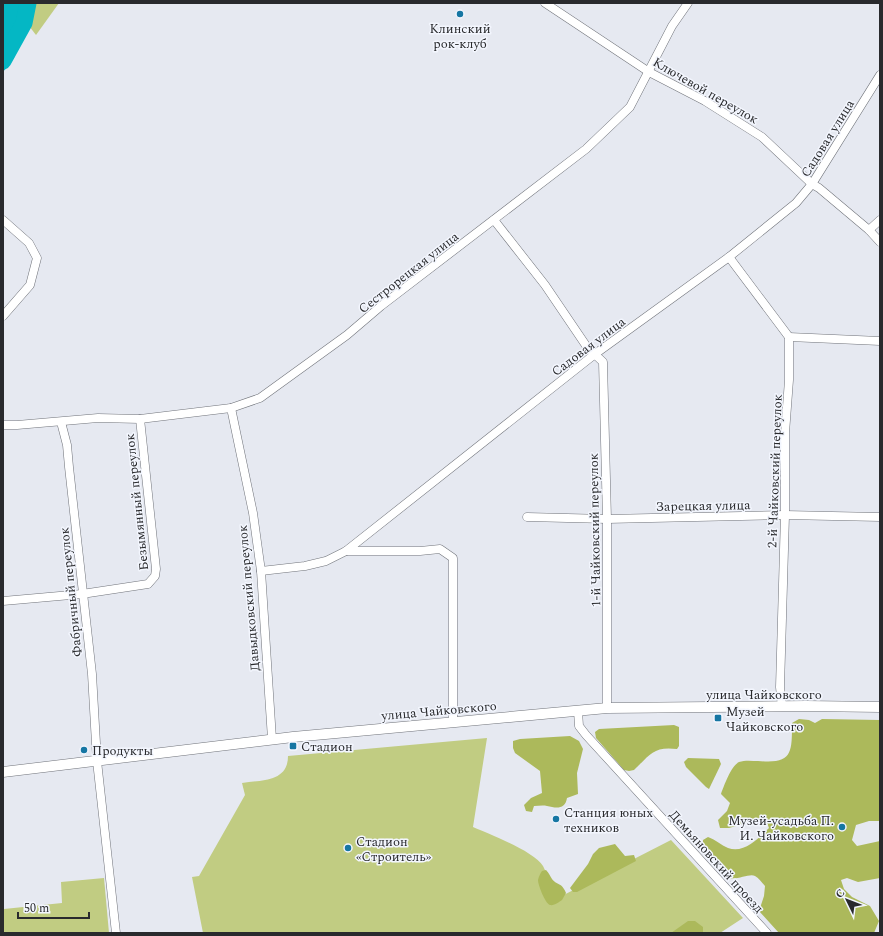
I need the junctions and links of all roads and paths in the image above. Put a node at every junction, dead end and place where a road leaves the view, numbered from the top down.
1 (546, 3) edge
2 (688, 3) edge
3 (649, 72) junction
4 (880, 75) edge
5 (812, 184) junction
6 (3, 220) edge
7 (494, 220) junction
8 (880, 220) edge
9 (869, 230) junction
10 (880, 242) edge
11 (729, 257) junction
12 (3, 316) edge
13 (788, 337) junction
14 (880, 341) edge
15 (595, 354) junction
16 (231, 408) junction
17 (140, 420) junction
18 (61, 422) junction
19 (3, 425) edge
20 (785, 515) junction
21 (527, 517) dead end
22 (880, 517) edge
23 (607, 519) junction
24 (346, 551) junction
25 (261, 571) junction
26 (82, 594) junction
27 (3, 602) edge
28 (782, 706) junction
29 (880, 707) edge
30 (607, 708) junction
31 (578, 711) junction
32 (453, 722) junction
33 (272, 739) junction
34 (97, 761) junction
35 (3, 772) edge
36 (116, 933) edge
37 (767, 933) edge

1 - 3 street, Ключевой переулок
2 - 3 street, Сестрорецкая улица
3 - 5 street, Ключевой переулок
3 - 7 street, Сестрорецкая улица
4 - 5 street, Садовая улица
5 - 9 street, Ключевой переулок
5 - 11 street, Садовая улица
6 - 12 street
7 - 15 street, 1-й Чайковский переулок
7 - 16 street, Сестрорецкая улица
8 - 9 street
9 - 10 street, Ключевой переулок
11 - 13 street
11 - 15 street, Садовая улица
13 - 14 street
13 - 20 street, 2-й Чайковский переулок
15 - 23 street, 1-й Чайковский переулок
15 - 24 street, Садовая улица
16 - 17 street, Сестрорецкая улица
16 - 25 street, Давыдковский переулок
17 - 18 street, Сестрорецкая улица
17 - 26 street, Безымянный переулок
18 - 19 street, Сестрорецкая улица
18 - 26 street, Фабричный переулок
20 - 22 street, Зарецкая улица
20 - 23 street, Зарецкая улица
20 - 28 street, 2-й Чайковский переулок
21 - 23 street, Зарецкая улица
23 - 30 street, 1-й Чайковский переулок
24 - 25 street, Садовая улица
24 - 32 street
25 - 33 street, Давыдковский переулок
26 - 27 street
26 - 34 street, Фабричный переулок
28 - 29 street, улица Чайковского
28 - 30 street, улица Чайковского
30 - 31 street, улица Чайковского
31 - 32 street, улица Чайковского
31 - 37 street, Демьяновский проезд
32 - 33 street, улица Чайковского
33 - 34 street, улица Чайковского
34 - 35 street, улица Чайковского
34 - 36 street, Фабричный переулок

